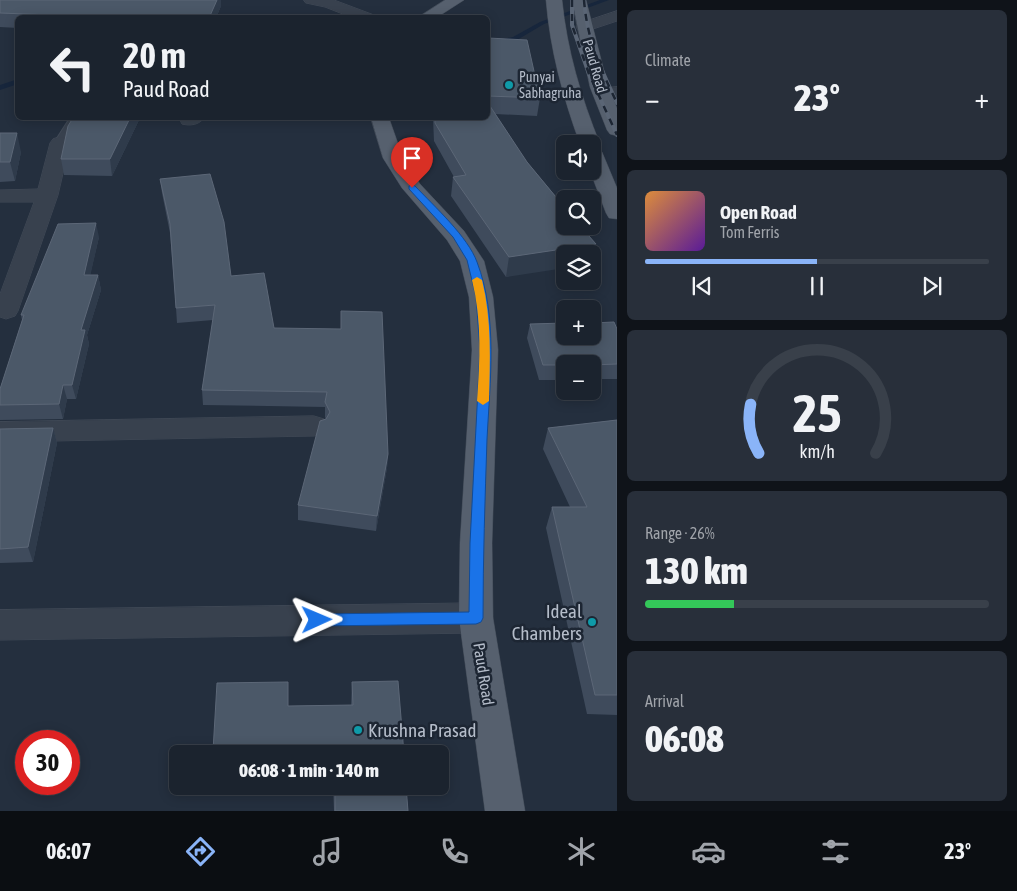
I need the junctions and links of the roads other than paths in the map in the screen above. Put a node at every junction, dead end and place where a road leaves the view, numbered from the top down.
1 (311, 0) edge
2 (456, 0) edge
3 (579, 0) edge
4 (555, 14) edge
5 (361, 15) edge
6 (429, 15) edge
7 (617, 16) edge
8 (584, 23) junction
9 (610, 93) edge
10 (75, 120) edge
11 (381, 120) edge
12 (617, 130) edge
13 (587, 135) edge
14 (60, 143) joint
15 (601, 174) edge
16 (47, 195) junction
17 (0, 196) edge
18 (617, 213) edge
19 (2, 316) edge
20 (314, 426) dead end
21 (0, 432) edge
22 (476, 618) junction
23 (0, 625) edge
24 (505, 811) edge

1 - 5 street
2 - 6 main road
3 - 8 main road, Paud Road
4 - 13 main road
7 - 8 street
8 - 9 main road, Paud Road
9 - 12 main road, Paud Road
10 - 14 lane
11 - 22 main road, Paud Road
14 - 16 street
15 - 18 main road
16 - 17 street
16 - 19 street
20 - 21 street
22 - 23 street
22 - 24 main road, Paud Road

